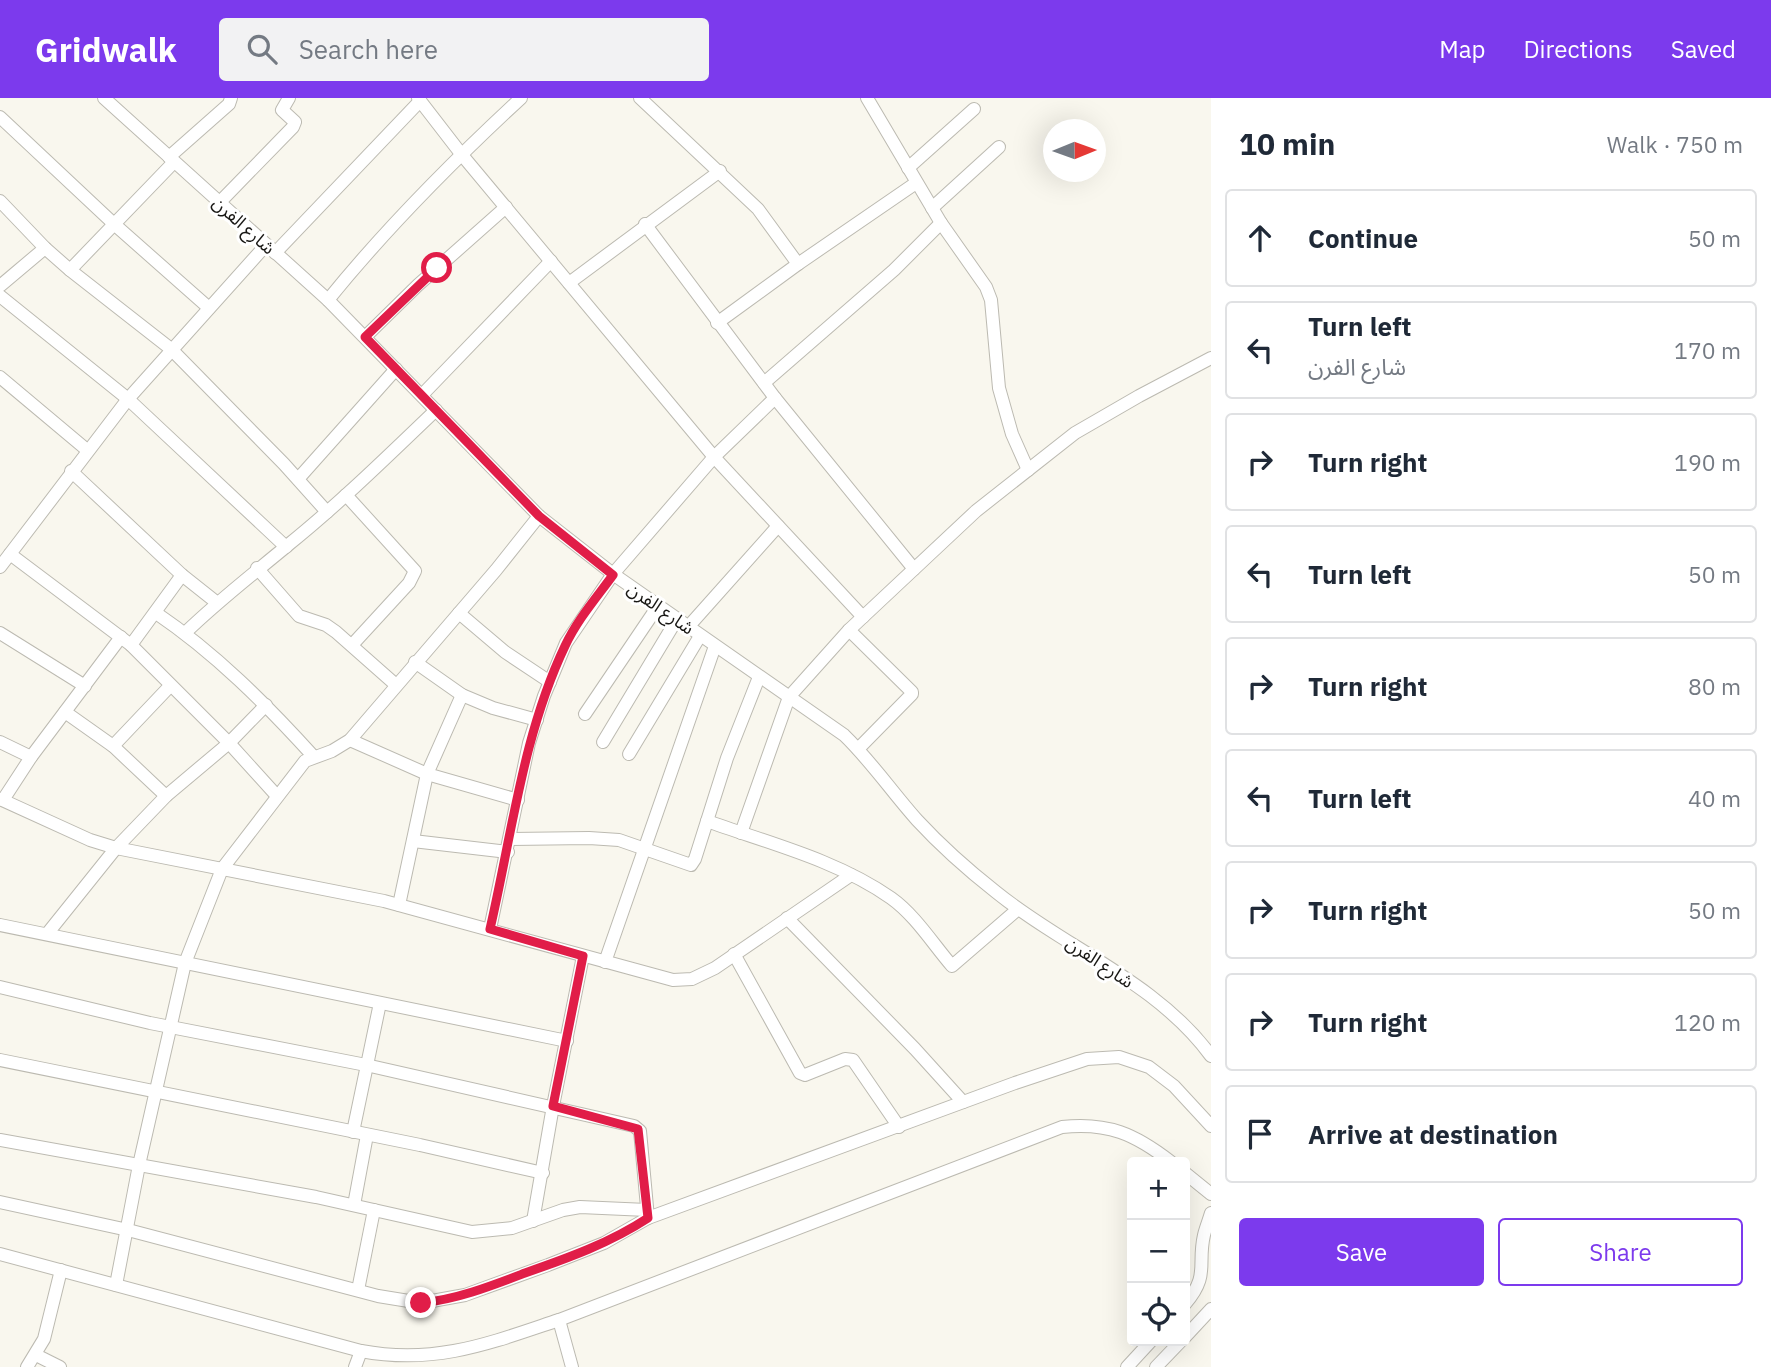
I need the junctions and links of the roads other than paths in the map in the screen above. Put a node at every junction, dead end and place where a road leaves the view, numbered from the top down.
1 (104, 98) edge
2 (231, 98) edge
3 (289, 98) edge
4 (521, 98) edge
5 (640, 98) edge
6 (867, 98) edge
7 (419, 99) edge
8 (974, 109) dead end
9 (0, 117) edge
10 (999, 147) dead end
11 (462, 155) junction
12 (172, 159) junction
13 (908, 168) junction
14 (720, 171) junction
15 (916, 183) junction
16 (0, 201) edge
17 (219, 203) junction
18 (506, 208) junction
19 (932, 208) junction
20 (941, 223) junction
21 (114, 224) junction
22 (645, 225) junction
23 (45, 248) junction
24 (270, 249) junction
25 (551, 261) junction
26 (797, 264) junction
27 (70, 270) junction
28 (569, 283) junction
29 (0, 286) edge
30 (0, 296) edge
31 (328, 300) junction
32 (209, 308) junction
33 (717, 323) junction
34 (365, 337) junction
35 (171, 349) junction
36 (1211, 358) edge
37 (396, 369) junction
38 (0, 377) edge
39 (764, 383) junction
40 (422, 395) junction
41 (128, 398) junction
42 (775, 398) junction
43 (436, 410) junction
44 (87, 450) junction
45 (714, 457) junction
46 (71, 471) junction
47 (1028, 471) junction
48 (298, 479) junction
49 (346, 495) junction
50 (327, 512) junction
51 (539, 516) junction
52 (778, 526) junction
53 (286, 547) junction
54 (3, 562) edge
55 (257, 568) junction
56 (914, 569) junction
57 (182, 575) junction
58 (613, 575) junction
59 (216, 602) junction
60 (658, 606) junction
61 (156, 613) junction
62 (459, 613) junction
63 (863, 617) junction
64 (682, 623) junction
65 (849, 630) junction
66 (0, 633) edge
67 (185, 633) junction
68 (701, 636) junction
69 (126, 641) junction
70 (352, 645) junction
71 (715, 646) junction
72 (415, 662) junction
73 (759, 677) junction
74 (550, 682) junction
75 (396, 685) junction
76 (85, 686) junction
77 (170, 686) junction
78 (462, 695) junction
79 (789, 697) junction
80 (266, 705) junction
81 (65, 712) junction
82 (585, 714) dead end
83 (537, 720) junction
84 (350, 740) junction
85 (0, 742) edge
86 (229, 743) junction
87 (603, 743) dead end
88 (113, 746) junction
89 (858, 749) junction
90 (629, 754) dead end
91 (31, 757) junction
92 (314, 757) junction
93 (427, 774) junction
94 (166, 796) junction
95 (277, 796) junction
96 (2, 799) edge
97 (518, 800) junction
98 (707, 821) junction
99 (741, 833) junction
100 (413, 841) junction
101 (509, 845) junction
102 (116, 848) junction
103 (643, 849) junction
104 (222, 869) junction
105 (851, 875) junction
106 (399, 905) junction
107 (1018, 909) junction
108 (787, 918) junction
109 (0, 925) edge
110 (490, 929) junction
111 (47, 934) junction
112 (734, 954) junction
113 (583, 956) junction
114 (605, 962) junction
115 (185, 963) junction
116 (0, 986) edge
117 (380, 1003) junction
118 (171, 1027) junction
119 (567, 1041) junction
120 (1211, 1056) edge
121 (0, 1060) edge
122 (366, 1065) junction
123 (156, 1092) junction
124 (963, 1102) junction
125 (553, 1106) junction
126 (899, 1126) junction
127 (1211, 1126) edge
128 (353, 1132) junction
129 (367, 1135) junction
130 (0, 1140) edge
131 (1164, 1157) edge
132 (139, 1165) junction
133 (543, 1173) junction
134 (1190, 1177) edge
135 (1211, 1194) edge
136 (0, 1202) edge
137 (354, 1205) junction
138 (374, 1210) junction
139 (1211, 1213) edge
140 (648, 1214) junction
141 (533, 1221) junction
142 (128, 1230) junction
143 (0, 1254) edge
144 (61, 1270) junction
145 (116, 1285) junction
146 (358, 1290) junction
147 (1190, 1296) edge
148 (1211, 1309) edge
149 (559, 1320) junction
150 (1190, 1332) edge
151 (1146, 1346) edge
152 (1176, 1346) edge
153 (361, 1352) junction
154 (36, 1356) junction
155 (27, 1367) edge
156 (60, 1367) edge
157 (355, 1367) edge
158 (572, 1367) edge
159 (1127, 1367) edge
160 (1156, 1367) edge

1 - 12 street, شارع الفرن
2 - 12 street
3 - 17 street
4 - 11 street
5 - 14 street
6 - 13 street
7 - 11 street
7 - 24 street
8 - 13 street
9 - 21 street
10 - 19 street
11 - 18 street
11 - 31 street
12 - 17 street, شارع الفرن
12 - 21 street
13 - 15 street
14 - 22 street
14 - 26 street
15 - 19 street
15 - 26 street
16 - 23 street
17 - 24 street, شارع الفرن
18 - 25 street
18 - 34 street
19 - 20 street
20 - 39 street
20 - 47 street
21 - 27 street
21 - 32 street
22 - 28 street
22 - 33 street
23 - 27 street
23 - 29 street
24 - 31 street, شارع الفرن
24 - 32 street
25 - 28 street
25 - 40 street
26 - 33 street
27 - 35 street
28 - 45 street
30 - 41 street
31 - 34 street, شارع الفرن
32 - 35 street
33 - 39 street
34 - 37 street, شارع الفرن
35 - 41 street
35 - 48 street
36 - 47 street
37 - 40 street, شارع الفرن
37 - 48 street
38 - 44 street
39 - 42 street
40 - 43 street, شارع الفرن
41 - 44 street
41 - 53 street
42 - 45 street
42 - 56 street
43 - 49 street
43 - 51 street, شارع الفرن
44 - 46 street
45 - 52 street
45 - 58 street
46 - 54 street
46 - 57 street
47 - 56 street
48 - 50 street
49 - 50 street
49 - 70 street
50 - 53 street
51 - 58 street, شارع الفرن
51 - 62 street
52 - 63 street
52 - 64 street
53 - 55 street
54 - 69 street
55 - 59 street
55 - 70 street
56 - 63 street
57 - 59 street
57 - 61 street
58 - 60 street, شارع الفرن
58 - 74 street
59 - 67 street
60 - 64 street, شارع الفرن
60 - 82 street
61 - 67 street
61 - 69 street
62 - 72 street
62 - 74 street
63 - 65 street
64 - 68 street, شارع الفرن
64 - 87 street
65 - 79 street
65 - 89 street
66 - 76 street
67 - 80 street
68 - 71 street, شارع الفرن
68 - 90 street
69 - 76 street
69 - 77 street
70 - 75 street
71 - 73 street, شارع الفرن
71 - 103 street
72 - 75 street
72 - 78 street
73 - 79 street, شارع الفرن
73 - 98 street
74 - 83 street
75 - 84 street
76 - 81 street
77 - 86 street
77 - 88 street
78 - 83 street
78 - 93 street
79 - 89 street, شارع الفرن
79 - 99 street
80 - 86 street
80 - 92 street
81 - 88 street
81 - 91 street
83 - 97 street
84 - 92 street
84 - 93 street
85 - 91 street
86 - 94 street
86 - 95 street
88 - 94 street
89 - 107 street, شارع الفرن
91 - 96 street
92 - 95 street
93 - 97 street
93 - 100 street
94 - 102 street
95 - 104 street
96 - 102 street
97 - 101 street
98 - 99 street
98 - 103 street
99 - 105 street
100 - 101 street
100 - 106 street
101 - 103 street
101 - 110 street
102 - 104 street
102 - 111 street
103 - 114 street
104 - 106 street
104 - 115 street
105 - 107 street
105 - 108 street
106 - 110 street
107 - 120 street, شارع الفرن
108 - 112 street
108 - 124 street
109 - 111 street
110 - 113 street
111 - 115 street
112 - 114 street
112 - 126 street
113 - 114 street
113 - 119 street
115 - 117 street
115 - 118 street
116 - 118 street
117 - 119 street
117 - 122 street
118 - 122 street
118 - 123 street
119 - 125 street
121 - 123 street
122 - 125 street
122 - 128 street
123 - 128 street
123 - 132 street
124 - 126 street
124 - 127 street
125 - 133 street
125 - 140 street
126 - 140 street
128 - 129 street
129 - 133 street
129 - 137 street
130 - 132 street
131 - 149 street
132 - 137 street
132 - 142 street
133 - 141 street
134 - 135 street
136 - 142 street
137 - 138 street
138 - 141 street
138 - 146 street
139 - 147 street
140 - 141 street
140 - 146 street
142 - 145 street
142 - 146 street
143 - 144 street
144 - 145 street
144 - 154 street
145 - 153 street
148 - 150 street
149 - 153 street
149 - 158 street
151 - 159 street
152 - 160 street
153 - 157 street
154 - 155 street
154 - 156 street

